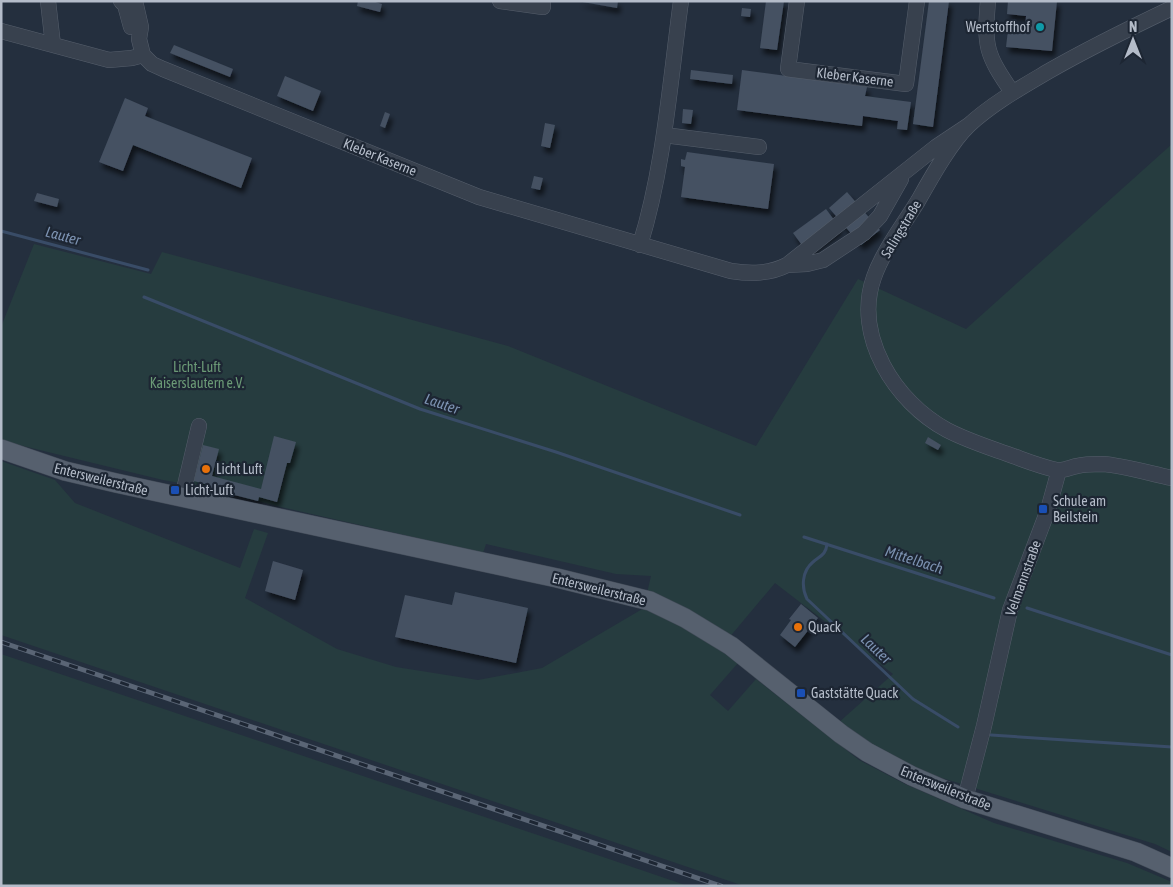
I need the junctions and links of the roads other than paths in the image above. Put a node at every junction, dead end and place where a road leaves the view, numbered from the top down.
1 (48, 1) edge
2 (121, 1) edge
3 (135, 1) edge
4 (500, 1) edge
5 (543, 1) edge
6 (680, 1) edge
7 (797, 1) edge
8 (917, 1) edge
9 (988, 1) edge
10 (1172, 8) edge
11 (1, 31) edge
12 (139, 39) junction
13 (53, 45) junction
14 (143, 55) junction
15 (1012, 92) junction
16 (968, 125) junction
17 (664, 134) junction
18 (759, 147) dead end
19 (908, 170) junction
20 (640, 246) junction
21 (787, 265) junction
22 (199, 426) dead end
23 (1, 449) edge
24 (1059, 470) junction
25 (1172, 478) edge
26 (182, 498) junction
27 (965, 799) junction
28 (1172, 868) edge

1 - 13 street
2 - 12 street
3 - 12 street
4 - 5 street
6 - 17 street
7 - 8 street, Kleber Kaserne
9 - 15 street
10 - 15 street, Salingstraße
11 - 13 street
12 - 14 street
13 - 14 street
14 - 20 street, Kleber Kaserne
15 - 16 street, Salingstraße
16 - 19 street
16 - 24 street, Salingstraße
17 - 18 street
17 - 20 street
19 - 21 street
19 - 21 street
20 - 21 street, Kleber Kaserne
22 - 26 street
23 - 26 main road, Entersweilerstraße
24 - 25 street
24 - 27 street, Velmannstraße
26 - 27 main road, Entersweilerstraße
27 - 28 main road, Entersweilerstraße

